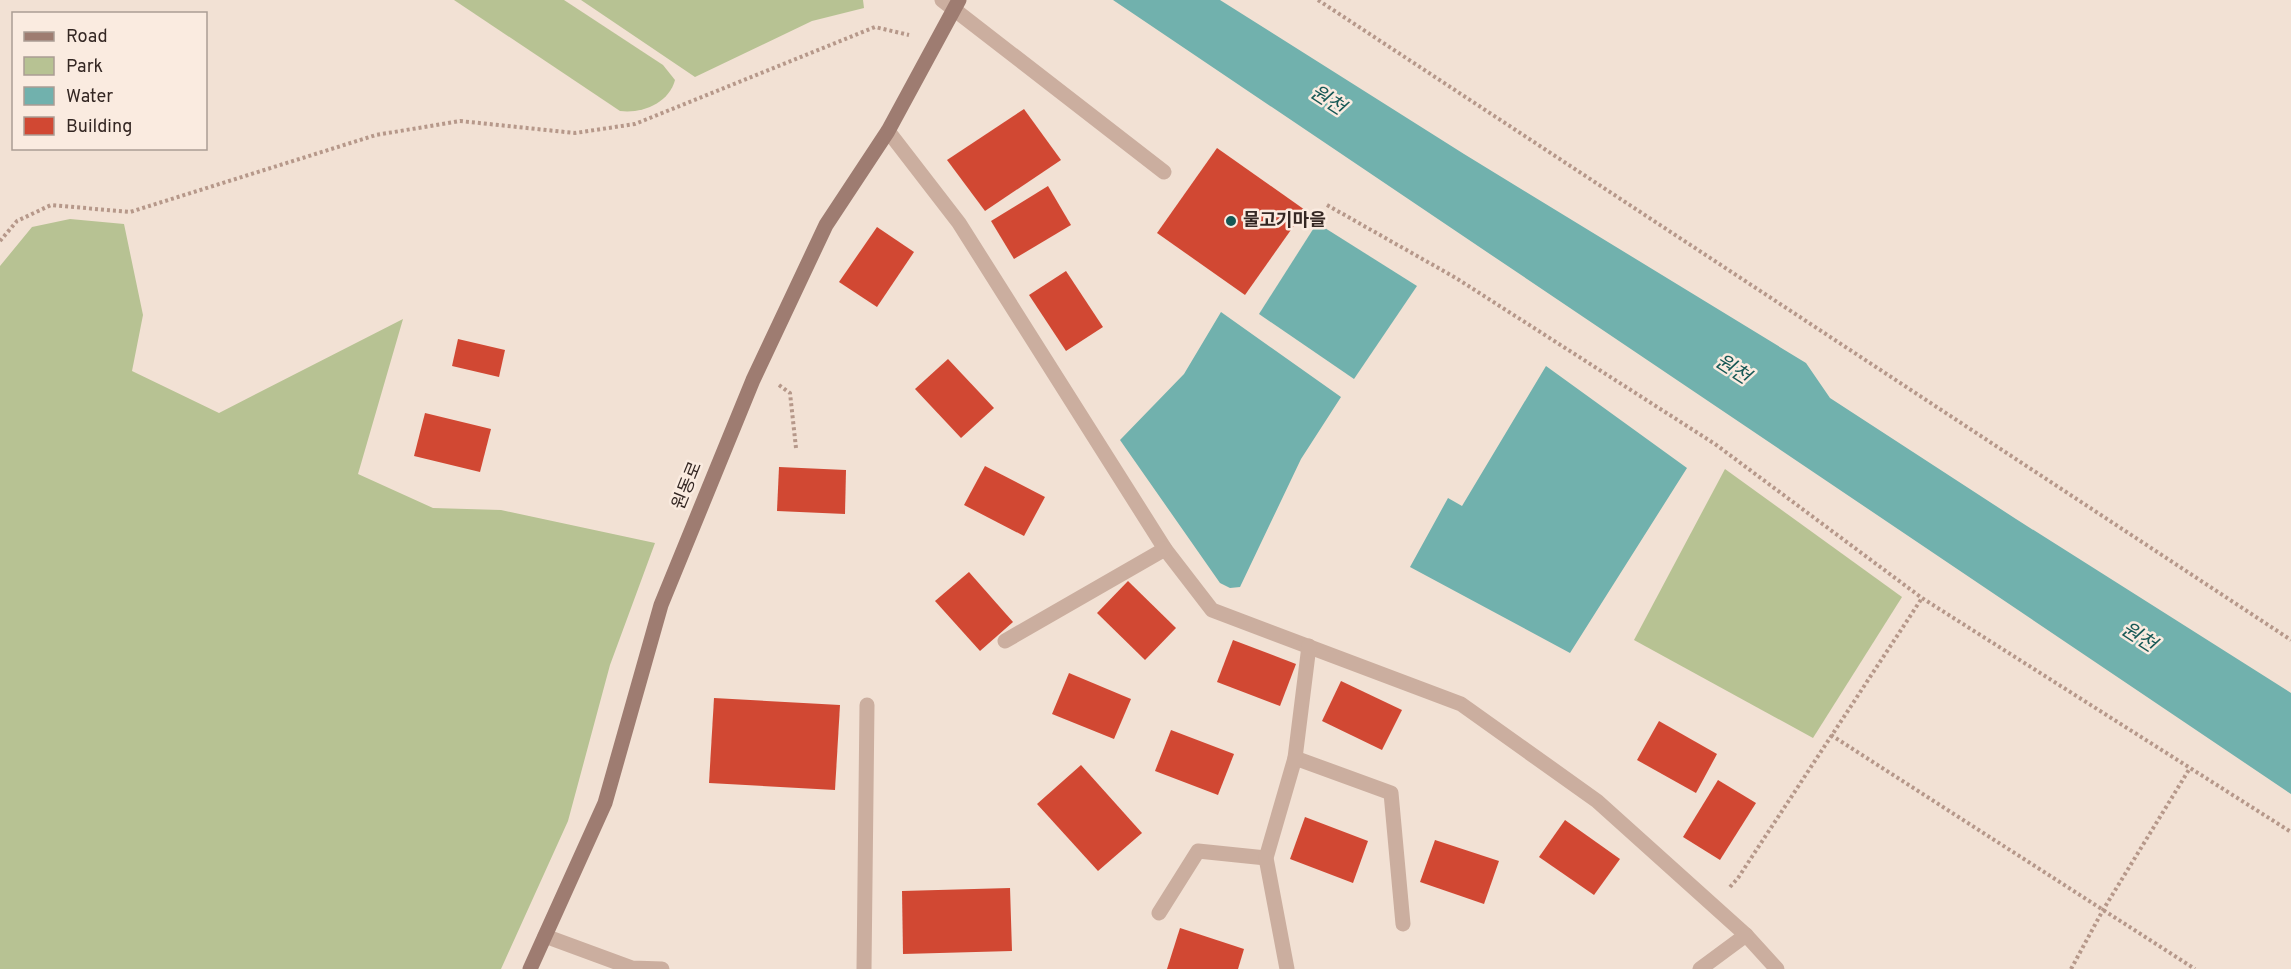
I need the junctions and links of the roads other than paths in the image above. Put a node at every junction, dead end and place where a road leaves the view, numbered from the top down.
1 (952, 3) edge
2 (888, 131) junction
3 (1164, 172) dead end
4 (1166, 549) junction
5 (1005, 641) dead end
6 (1309, 646) junction
7 (867, 705) dead end
8 (1294, 758) junction
9 (1266, 858) junction
10 (1160, 913) dead end
11 (1403, 924) dead end
12 (1746, 935) junction
13 (545, 936) junction
14 (530, 969) edge
15 (662, 969) edge
16 (864, 969) edge
17 (1287, 969) edge
18 (1700, 969) edge
19 (1777, 969) edge

1 - 2 street, 원동로
1 - 3 street
2 - 4 street
2 - 13 street, 원동로
4 - 5 street
4 - 6 street
6 - 8 street
6 - 12 street
7 - 16 street
8 - 9 street
8 - 11 street
9 - 10 street
9 - 17 street
12 - 18 street
12 - 19 street
13 - 14 street, 원동로
13 - 15 street

